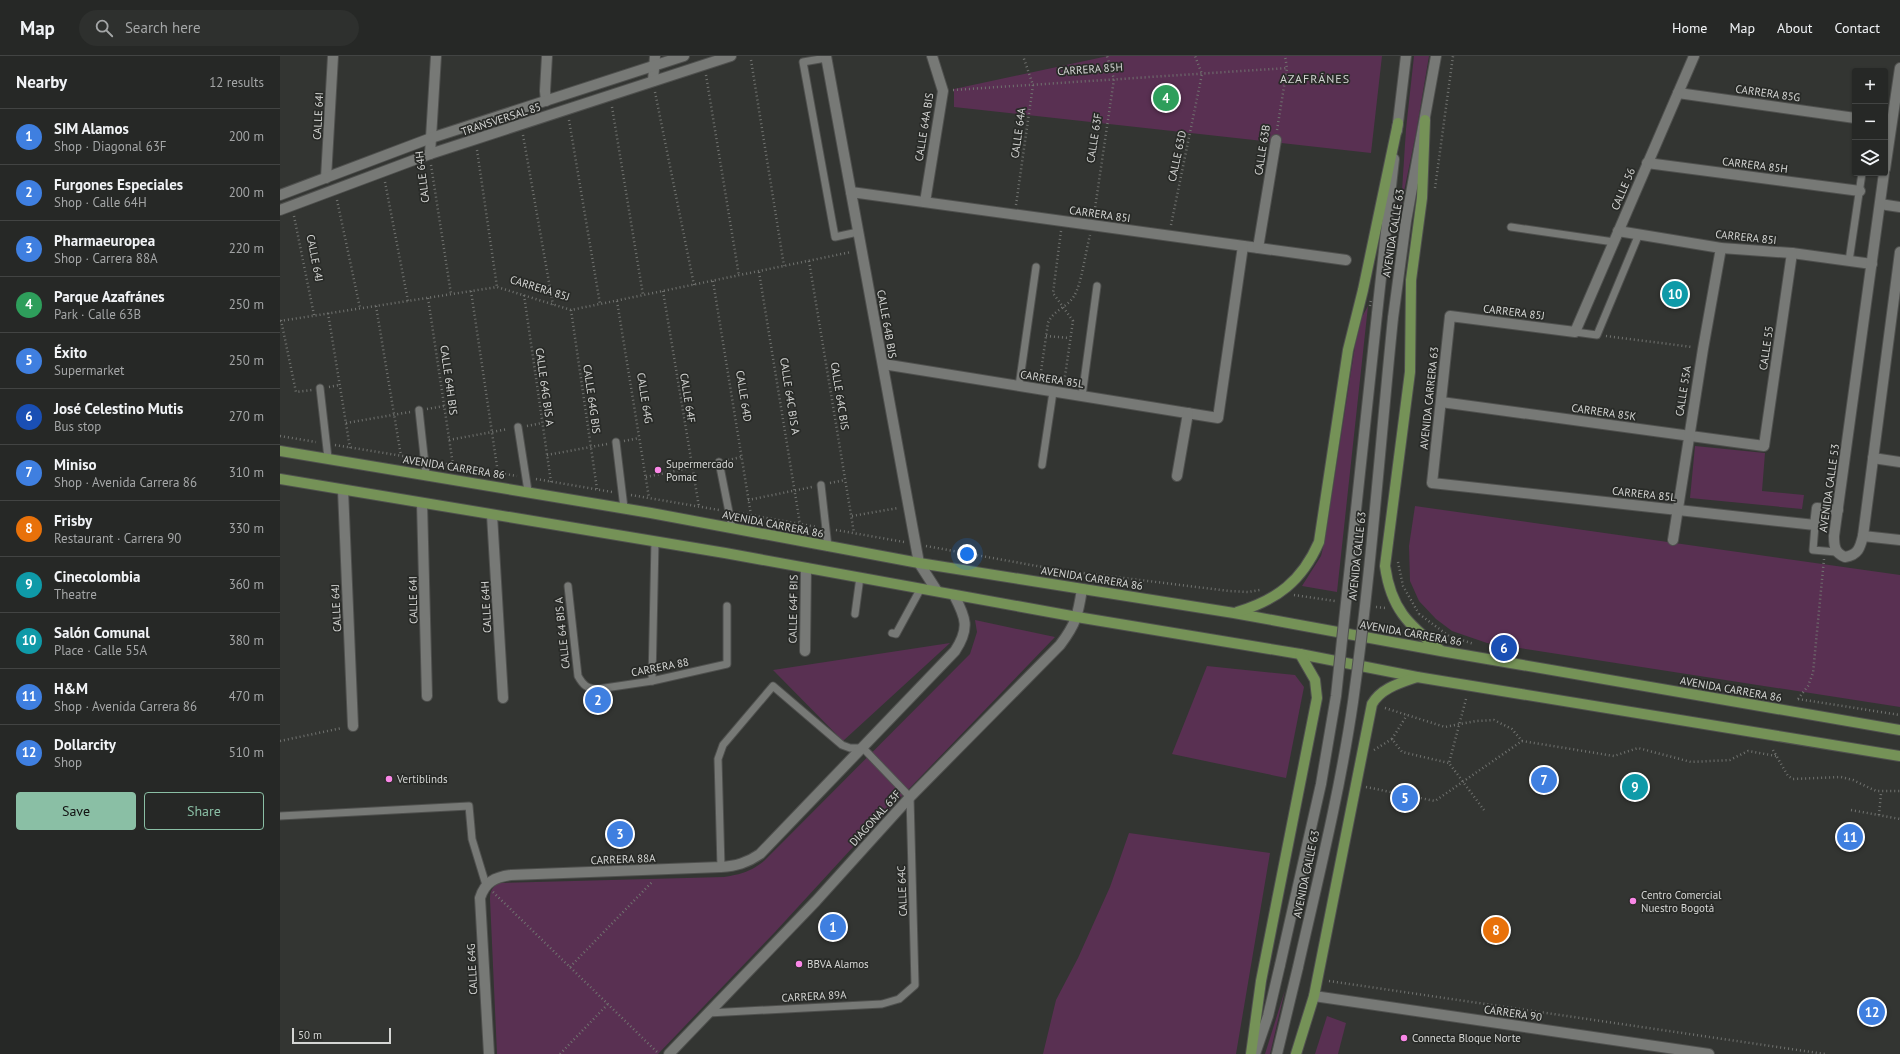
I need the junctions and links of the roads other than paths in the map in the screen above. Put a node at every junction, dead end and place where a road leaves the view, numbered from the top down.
1 (333, 56) edge
2 (436, 56) edge
3 (547, 56) edge
4 (684, 56) edge
5 (731, 56) edge
6 (932, 56) edge
7 (1406, 56) edge
8 (1436, 56) edge
9 (1694, 56) edge
10 (826, 57) edge
11 (655, 61) edge
12 (1900, 68) edge
13 (653, 81) junction
14 (1678, 93) junction
15 (546, 101) junction
16 (1852, 118) edge
17 (1425, 120) junction
18 (1398, 123) junction
19 (1888, 123) edge
20 (431, 138) junction
21 (1276, 140) road end
22 (430, 154) junction
23 (1647, 163) junction
24 (1862, 176) edge
25 (1884, 176) edge
26 (326, 178) junction
27 (1860, 191) junction
28 (851, 192) junction
29 (280, 195) edge
30 (925, 202) junction
31 (1880, 204) junction
32 (1900, 207) edge
33 (280, 210) edge
34 (1511, 227) dead end
35 (1618, 231) junction
36 (858, 232) junction
37 (1639, 234) junction
38 (1614, 242) junction
39 (1243, 246) junction
40 (1258, 248) junction
41 (1721, 248) junction
42 (1900, 252) edge
43 (1792, 253) junction
44 (1346, 260) dead end
45 (1849, 261) junction
46 (1872, 264) junction
47 (1036, 267) dead end
48 (1097, 286) dead end
49 (1450, 316) joint
50 (1576, 332) junction
51 (882, 364) junction
52 (1019, 386) junction
53 (320, 388) dead end
54 (1058, 392) junction
55 (1082, 396) junction
56 (1441, 402) junction
57 (419, 410) road end
58 (1188, 413) junction
59 (518, 427) road end
60 (1688, 436) junction
61 (616, 442) road end
62 (1764, 446) joint
63 (280, 451) edge
64 (328, 458) junction
65 (1873, 458) junction
66 (719, 462) road end
67 (1900, 462) edge
68 (1042, 465) dead end
69 (426, 474) junction
70 (1177, 476) dead end
71 (280, 479) edge
72 (1432, 483) joint
73 (821, 485) road end
74 (342, 490) junction
75 (528, 491) junction
76 (422, 503) junction
77 (624, 508) junction
78 (1678, 510) junction
79 (1838, 510) junction
80 (492, 514) junction
81 (1815, 525) junction
82 (732, 528) junction
83 (1863, 536) junction
84 (1673, 540) dead end
85 (1900, 540) edge
86 (655, 541) junction
87 (828, 547) junction
88 (1836, 552) junction
89 (919, 563) junction
90 (806, 568) junction
91 (860, 578) junction
92 (568, 586) dead end
93 (921, 588) junction
94 (1082, 589) junction
95 (937, 592) junction
96 (954, 595) junction
97 (727, 606) dead end
98 (1234, 613) junction
99 (855, 614) dead end
100 (1078, 617) junction
101 (892, 633) dead end
102 (805, 651) dead end
103 (1441, 651) junction
104 (1300, 654) junction
105 (1417, 677) junction
106 (652, 681) junction
107 (598, 689) joint
108 (427, 696) dead end
109 (503, 698) dead end
110 (353, 726) road end
111 (1900, 730) edge
112 (863, 748) junction
113 (1900, 756) edge
114 (910, 797) junction
115 (280, 816) edge
116 (720, 867) junction
117 (486, 885) junction
118 (915, 985) joint
119 (1314, 996) junction
120 (708, 1013) junction
121 (489, 1054) edge
122 (669, 1054) edge
123 (1251, 1054) edge
124 (1255, 1054) edge
125 (1277, 1054) edge
126 (1296, 1054) edge
127 (1709, 1054) edge

1 - 26 street, CALLE 64I
2 - 20 street, CALLE 64H
3 - 15 street
4 - 11 street, TRANSVERSAL 85
5 - 13 street, TRANSVERSAL 85
6 - 30 street, CALLE 64A BIS
7 - 18 street, AVENIDA CALLE 63
8 - 17 street, AVENIDA CALLE 63
9 - 14 street, CALLE 56
10 - 28 street, CALLE 64B BIS
10 - 36 lane
11 - 13 street
11 - 15 street, TRANSVERSAL 85
12 - 19 street
13 - 22 street, TRANSVERSAL 85
14 - 16 street, CARRERA 85G
14 - 23 street, CALLE 56
15 - 20 street, TRANSVERSAL 85
17 - 103 main road
17 - 125 street, AVENIDA CALLE 63, bridge
18 - 98 main road
18 - 124 street, AVENIDA CALLE 63, bridge
20 - 22 street, CALLE 64H
20 - 26 street, TRANSVERSAL 85
21 - 40 street, CALLE 63B
22 - 33 street, TRANSVERSAL 85
23 - 27 street, CARRERA 85H
23 - 35 street, CALLE 56
24 - 27 lane
25 - 31 street, AVENIDA CALLE 53
26 - 29 street, TRANSVERSAL 85
27 - 45 lane
28 - 30 street, CARRERA 85I
28 - 36 street, CALLE 64B BIS
30 - 39 street, CARRERA 85I
31 - 32 street
31 - 46 street, AVENIDA CALLE 53
34 - 38 lane
35 - 37 street, CARRERA 85I
35 - 38 street, CALLE 56
36 - 51 street, CALLE 64B BIS
37 - 41 street, CARRERA 85I
37 - 50 lane
38 - 50 street, CALLE 56
39 - 40 street, CARRERA 85I
39 - 58 street, CARRERA 85L
40 - 44 street, CARRERA 85I
41 - 43 street, CARRERA 85I
41 - 60 street, CALLE 55A
42 - 65 street
43 - 45 street, CARRERA 85I
43 - 62 street, CALLE 55
45 - 46 street, CARRERA 85I
46 - 79 street, AVENIDA CALLE 53
47 - 52 lane
48 - 55 lane
49 - 50 street, CARRERA 85J
49 - 56 street, AVENIDA CARRERA 63
51 - 52 street, CARRERA 85L
51 - 89 street, CALLE 64B BIS
52 - 54 street, CARRERA 85L
53 - 64 lane
54 - 55 street, CARRERA 85L
54 - 68 lane
55 - 58 street, CARRERA 85L
56 - 60 street, CARRERA 85K
56 - 72 street, AVENIDA CARRERA 63
57 - 69 lane
58 - 70 street
59 - 75 lane
60 - 62 street, CARRERA 85K
60 - 78 street, CALLE 55A
61 - 77 lane
63 - 64 main road, AVENIDA CARRERA 86
64 - 69 main road, AVENIDA CARRERA 86
65 - 67 street
65 - 83 street
66 - 82 lane
69 - 75 main road, AVENIDA CARRERA 86
71 - 74 main road
72 - 78 street, CARRERA 85L
73 - 87 lane
74 - 76 main road
74 - 110 street, CALLE 64J
75 - 77 main road, AVENIDA CARRERA 86
76 - 80 main road
76 - 108 street, CALLE 64I
77 - 82 main road, AVENIDA CARRERA 86
78 - 81 street, CARRERA 85L
78 - 84 street, CALLE 55A
79 - 81 street
79 - 88 street, AVENIDA CALLE 53
80 - 86 main road
80 - 109 street, CALLE 64H
81 - 88 lane
82 - 87 main road, AVENIDA CARRERA 86
83 - 85 street
83 - 88 street
86 - 90 main road
86 - 106 lane
87 - 89 main road, AVENIDA CARRERA 86
89 - 94 main road, AVENIDA CARRERA 86
89 - 95 street, CALLE 64B BIS
90 - 91 main road
90 - 102 street, CALLE 64F BIS
91 - 93 main road
91 - 99 lane
92 - 107 lane, CALLE 64 BIS A
93 - 95 main road
93 - 101 lane
94 - 98 main road, AVENIDA CARRERA 86
94 - 100 street, DIAGONAL 63F
95 - 96 main road
96 - 100 main road
96 - 112 street
97 - 106 lane, CARRERA 88
98 - 103 main road, AVENIDA CARRERA 86
100 - 104 main road
100 - 114 street, DIAGONAL 63F
103 - 111 main road, AVENIDA CARRERA 86
104 - 105 main road
104 - 123 main road
105 - 113 main road
105 - 119 main road
106 - 107 lane, CARRERA 88
112 - 114 lane
112 - 116 street, CARRERA 88A
112 - 116 lane
114 - 118 lane, CALLE 64C
114 - 120 street, DIAGONAL 63F
115 - 117 lane
116 - 117 street, CARRERA 88A
117 - 121 street, CALLE 64G
118 - 120 lane, CARRERA 89A
119 - 126 main road
119 - 127 street, CARRERA 90
120 - 122 street, DIAGONAL 63F

